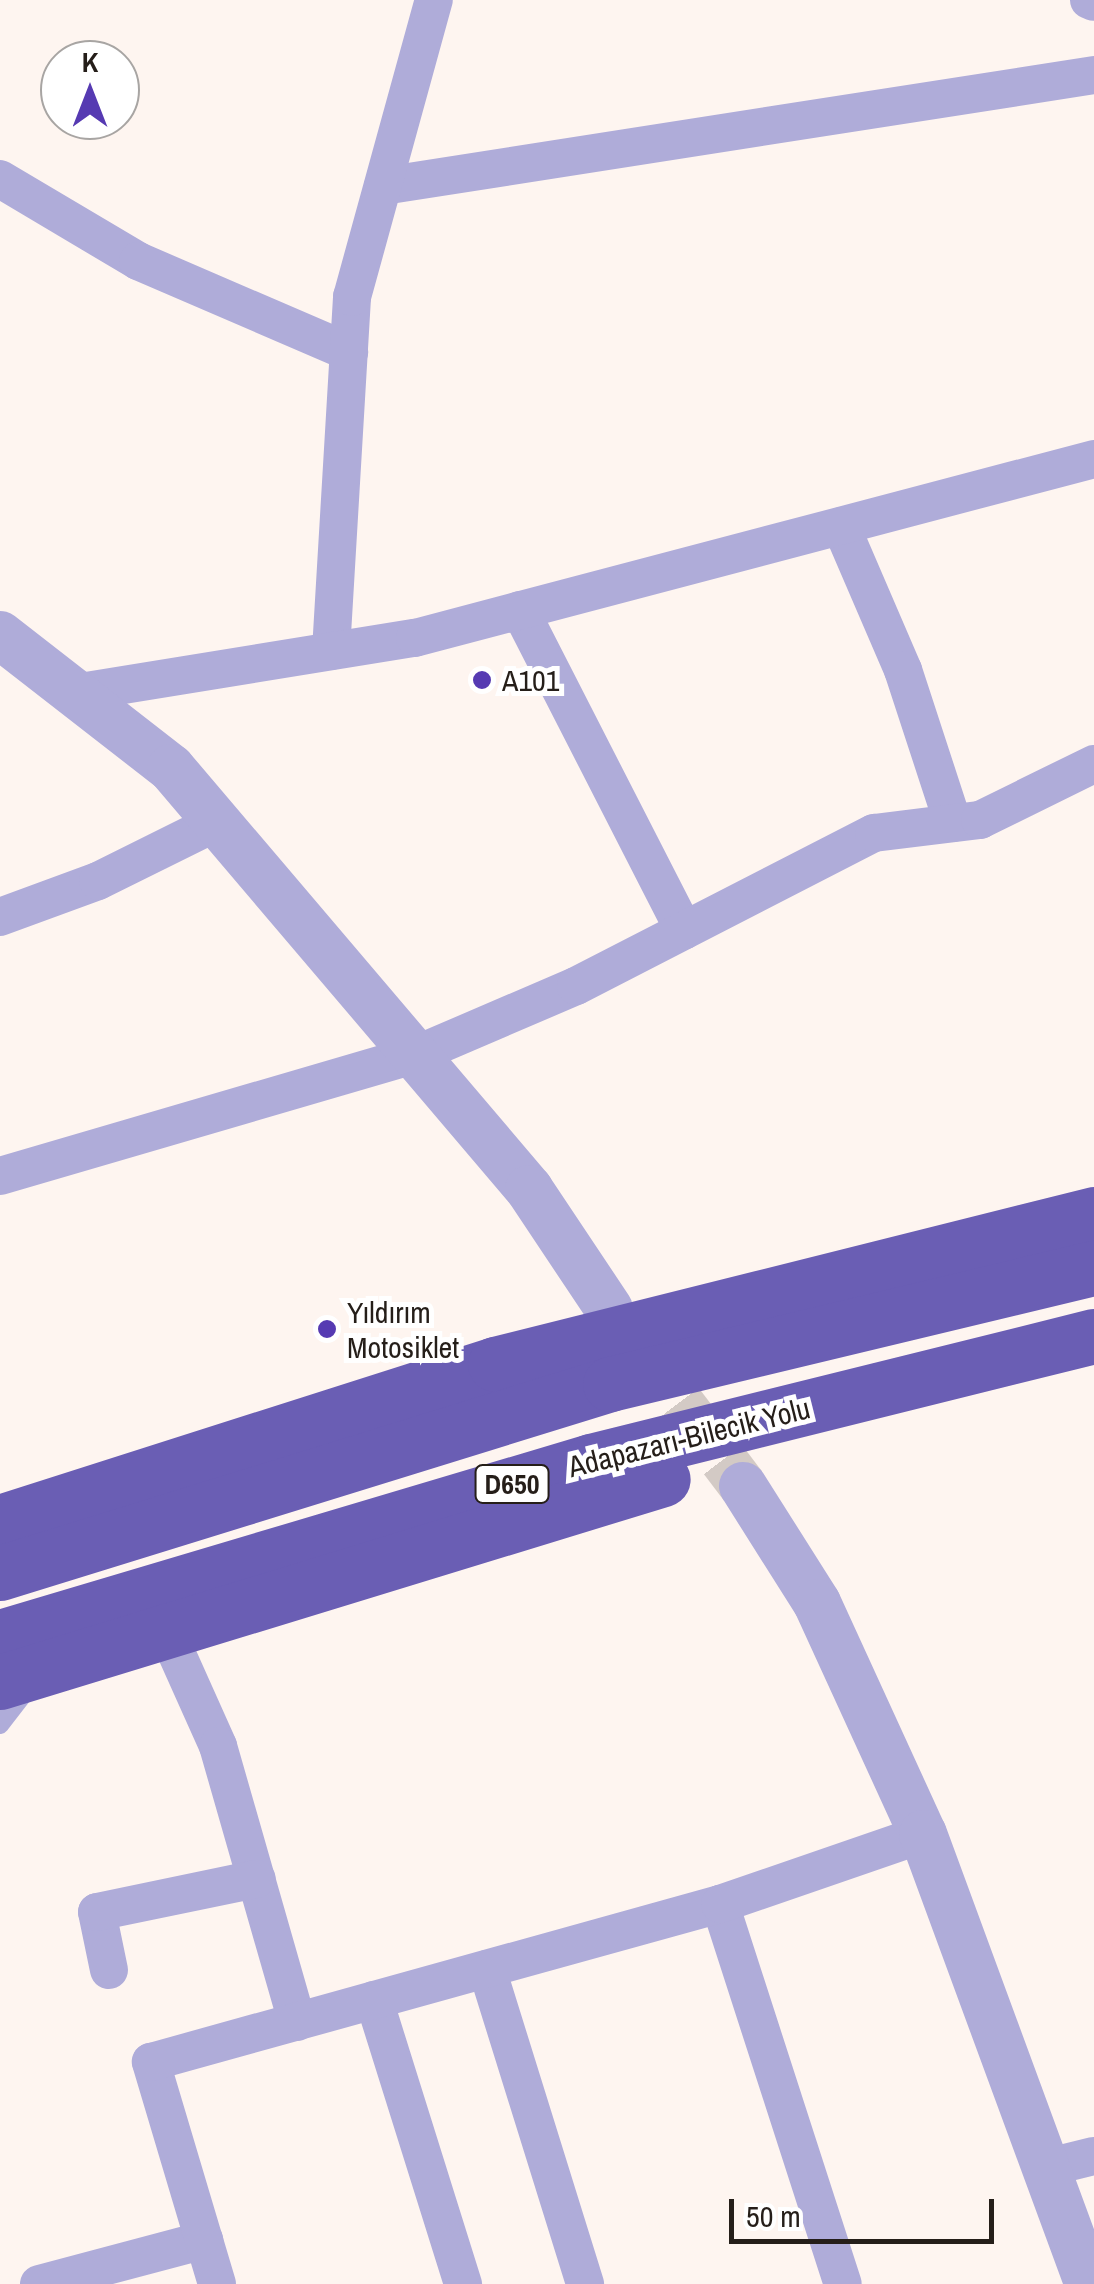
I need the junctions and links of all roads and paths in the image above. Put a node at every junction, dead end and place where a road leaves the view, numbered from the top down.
1 (434, 0) edge
2 (1094, 75) edge
3 (0, 179) edge
4 (383, 186) junction
5 (349, 352) junction
6 (1094, 459) edge
7 (841, 526) junction
8 (520, 610) junction
9 (0, 635) edge
10 (331, 652) junction
11 (74, 693) junction
12 (1094, 764) edge
13 (217, 822) junction
14 (954, 823) junction
15 (0, 917) edge
16 (684, 931) junction
17 (415, 1055) junction
18 (0, 1176) edge
19 (1094, 1214) edge
20 (1094, 1268) edge
21 (609, 1310) tunnel mouth
22 (1094, 1336) edge
23 (1029, 1352) junction
24 (743, 1486) tunnel mouth
25 (0, 1522) edge
26 (0, 1573) edge
27 (167, 1632) junction
28 (14, 1663) edge
29 (0, 1725) edge
30 (923, 1834) junction
31 (257, 1879) junction
32 (720, 1904) junction
33 (487, 1968) junction
34 (109, 1970) dead end
35 (374, 2000) junction
36 (297, 2022) junction
37 (1094, 2156) edge
38 (1045, 2168) junction
39 (204, 2240) junction
40 (39, 2284) edge
41 (217, 2284) edge
42 (463, 2284) edge
43 (584, 2284) edge
44 (843, 2284) edge
45 (1088, 2284) edge

1 - 4 street
2 - 4 street
3 - 5 street
4 - 5 street
5 - 10 street
6 - 7 street
7 - 8 street
7 - 14 street
8 - 10 street
8 - 16 street
9 - 11 street
10 - 11 street
11 - 13 street
12 - 14 street
13 - 15 street
13 - 17 street
14 - 16 street
16 - 17 street
17 - 18 street
17 - 21 street
19 - 25 highway
20 - 26 highway, D650
22 - 23 highway, Adapazarı-Bilecik Yolu / D650
23 - 27 highway
23 - 28 highway, Adapazarı-Bilecik Yolu / D650
24 - 30 street
27 - 28 highway
27 - 31 street
28 - 29 lane
30 - 32 street
30 - 38 street
31 - 34 street
31 - 36 street
32 - 33 street
32 - 44 street
33 - 35 street
33 - 43 street
35 - 36 street
35 - 42 street
36 - 39 street
37 - 38 street
38 - 45 street
39 - 40 street
39 - 41 street

